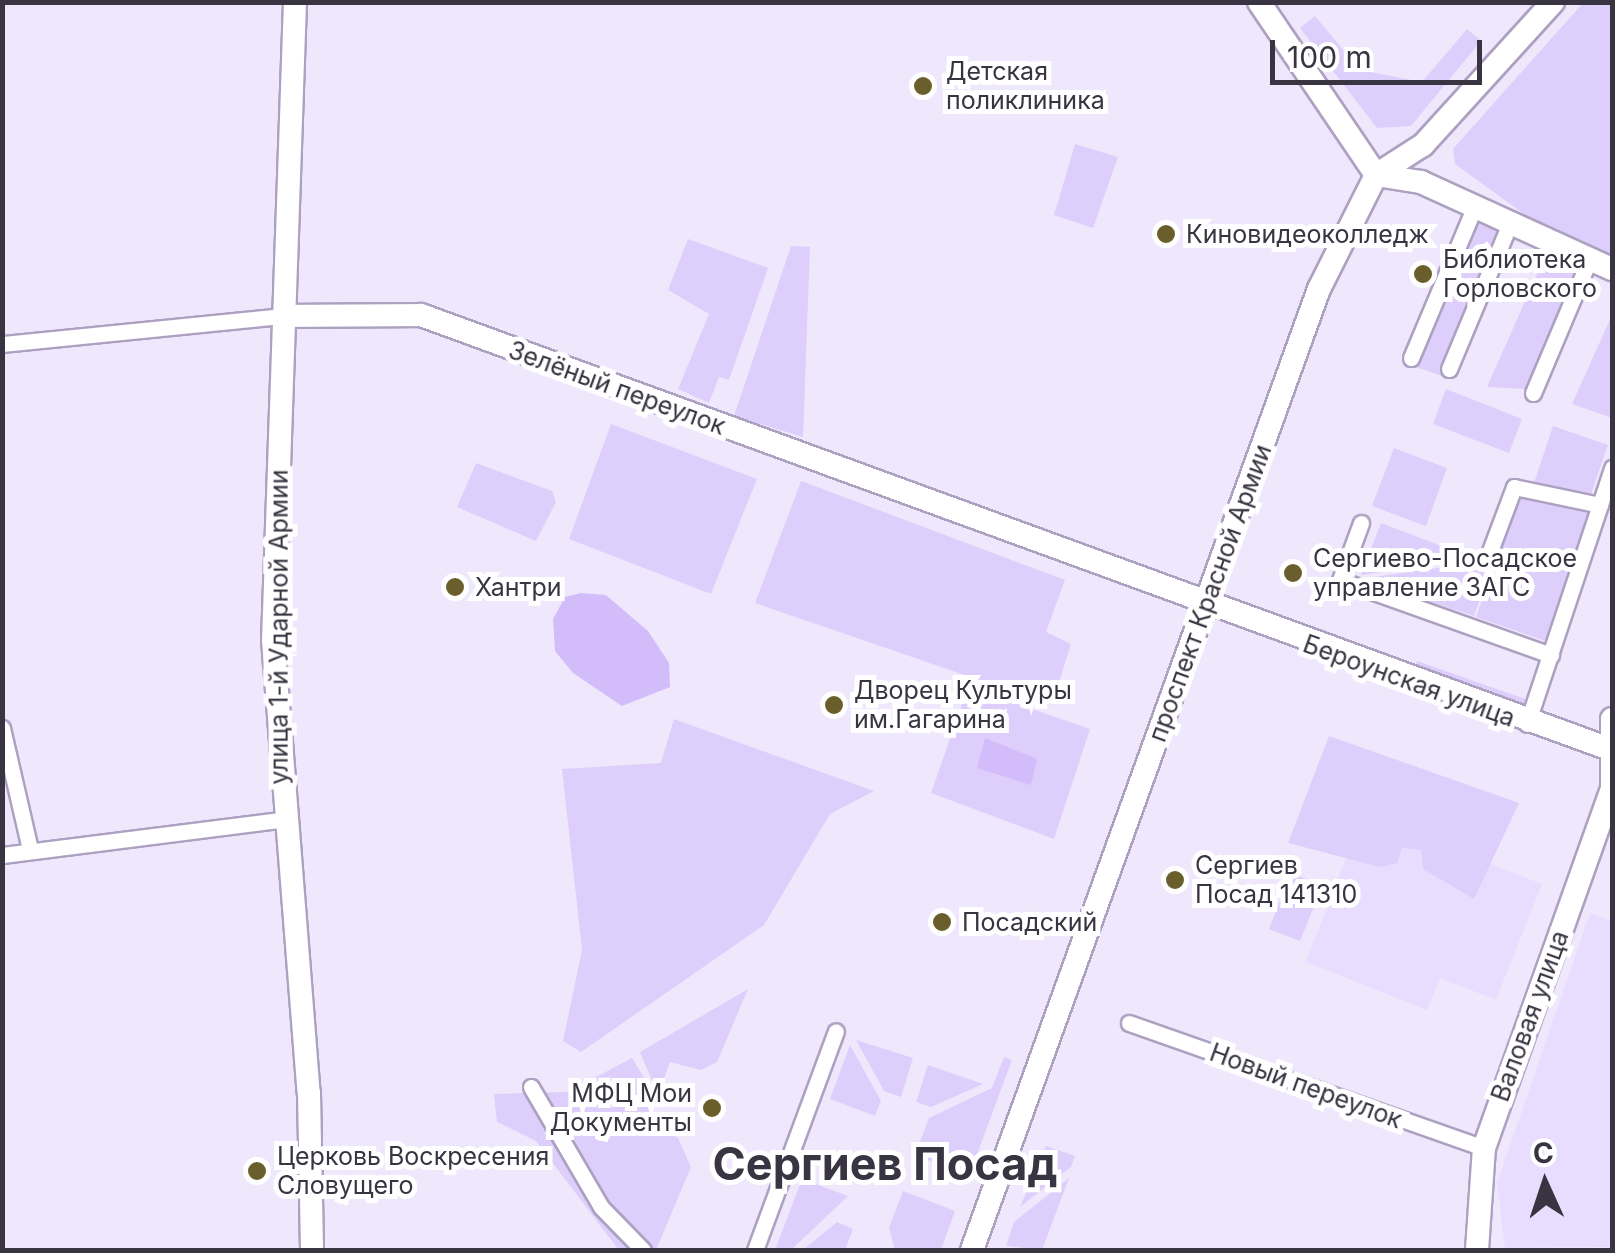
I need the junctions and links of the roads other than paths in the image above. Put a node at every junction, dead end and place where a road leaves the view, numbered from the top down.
1 (295, 2) edge
2 (1259, 2) edge
3 (1553, 2) edge
4 (1376, 175) junction
5 (1474, 206) junction
6 (1511, 221) junction
7 (1590, 258) junction
8 (1612, 269) edge
9 (284, 316) junction
10 (2, 344) edge
11 (1411, 358) dead end
12 (1448, 369) dead end
13 (1533, 393) dead end
14 (1612, 468) edge
15 (1600, 505) junction
16 (1361, 523) dead end
17 (1487, 560) dead end
18 (1207, 606) junction
19 (1552, 655) junction
20 (1612, 719) edge
21 (1527, 724) junction
22 (2, 728) edge
23 (1610, 749) edge
24 (280, 820) junction
25 (30, 849) junction
26 (2, 854) edge
27 (1128, 1023) dead end
28 (836, 1031) dead end
29 (531, 1086) dead end
30 (1484, 1148) junction
31 (312, 1250) edge
32 (643, 1250) edge
33 (755, 1250) edge
34 (972, 1250) edge
35 (1476, 1250) edge

1 - 9 main road, улица 1-й Ударной Армии
2 - 4 main road
3 - 4 main road
4 - 5 main road
4 - 18 main road, проспект Красной Армии
5 - 6 main road
5 - 11 street
6 - 7 main road
6 - 12 street
7 - 8 main road
7 - 13 street
9 - 10 street, Зелёный переулок
9 - 18 main road, Зелёный переулок
9 - 24 main road, улица 1-й Ударной Армии
14 - 15 street
15 - 17 street
15 - 19 street
16 - 19 street
18 - 21 main road, Бероунская улица
18 - 34 main road, проспект Красной Армии
19 - 21 street
20 - 23 main road, Валовая улица
21 - 23 main road, Бероунская улица
22 - 25 street
23 - 30 main road, Валовая улица
24 - 25 street
24 - 31 main road, улица 1-й Ударной Армии
25 - 26 street
27 - 30 street, Новый переулок
28 - 33 street
29 - 32 street
30 - 35 main road, Валовая улица

